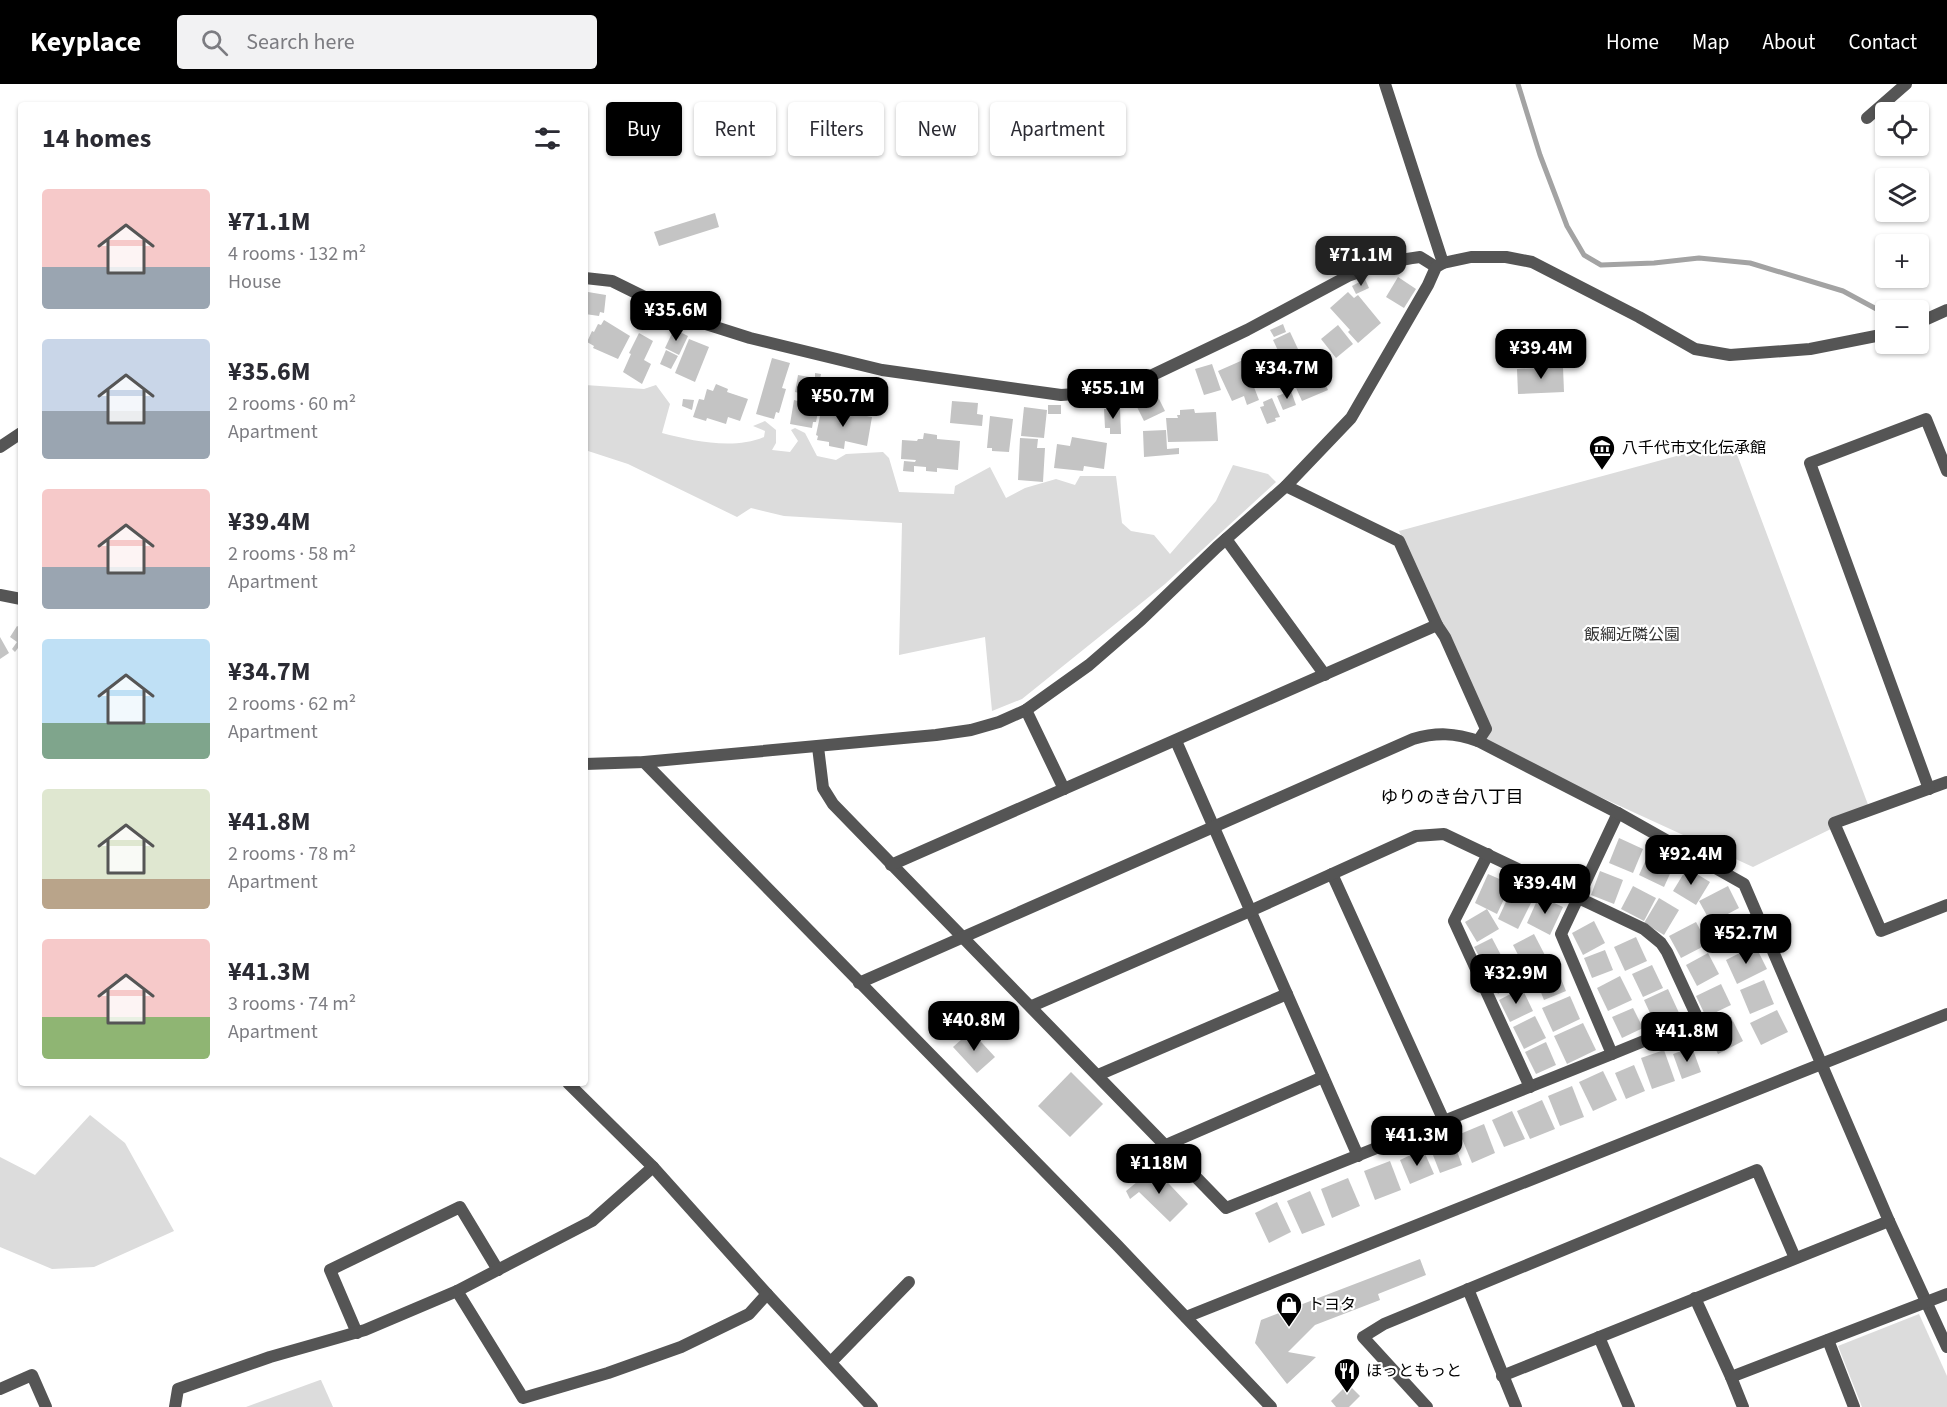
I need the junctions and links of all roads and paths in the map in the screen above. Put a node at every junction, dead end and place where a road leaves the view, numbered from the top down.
1 (1385, 84) edge
2 (1906, 84) edge
3 (1867, 118) dead end
4 (1439, 265) junction
5 (588, 278) edge
6 (1947, 310) edge
7 (1929, 318) edge
8 (1875, 336) edge
9 (18, 435) edge
10 (0, 447) edge
11 (1946, 467) edge
12 (1286, 486) junction
13 (1226, 539) junction
14 (0, 595) edge
15 (18, 598) edge
16 (1437, 626) junction
17 (1324, 675) junction
18 (1026, 710) junction
19 (1176, 741) junction
20 (1478, 741) junction
21 (818, 747) junction
22 (644, 762) junction
23 (588, 764) edge
24 (1947, 782) edge
25 (1064, 789) junction
26 (1929, 789) junction
27 (1618, 813) junction
28 (1213, 826) junction
29 (1488, 854) junction
30 (891, 865) junction
31 (1332, 874) junction
32 (1577, 898) junction
33 (1947, 905) edge
34 (1250, 911) junction
35 (962, 938) junction
36 (859, 983) junction
37 (1287, 994) junction
38 (1032, 1006) junction
39 (1947, 1014) edge
40 (1612, 1054) junction
41 (1821, 1064) junction
42 (1098, 1075) junction
43 (1323, 1077) junction
44 (571, 1086) edge
45 (1530, 1087) junction
46 (1444, 1121) junction
47 (1166, 1145) junction
48 (1358, 1156) junction
49 (653, 1167) junction
50 (1889, 1221) junction
51 (1795, 1258) junction
52 (498, 1270) junction
53 (909, 1282) dead end
54 (1468, 1289) junction
55 (457, 1291) junction
56 (767, 1294) junction
57 (1947, 1294) edge
58 (1695, 1298) junction
59 (1927, 1302) junction
60 (1186, 1317) junction
61 (357, 1333) junction
62 (1599, 1337) junction
63 (1828, 1340) junction
64 (1947, 1347) edge
65 (831, 1362) junction
66 (1502, 1376) junction
67 (1731, 1377) junction
68 (0, 1389) edge
69 (46, 1407) edge
70 (175, 1407) edge
71 (872, 1407) edge
72 (1271, 1407) edge
73 (1427, 1407) edge
74 (1516, 1407) edge
75 (1629, 1407) edge
76 (1743, 1407) edge
77 (1854, 1407) edge

1 - 4 street
2 - 3 street
4 - 5 street
4 - 8 street
4 - 12 street
6 - 7 street
9 - 10 street
11 - 26 street
12 - 13 street
12 - 16 street
13 - 17 street
13 - 18 street
14 - 15 street
16 - 17 street
16 - 20 street
17 - 19 street
18 - 21 street
18 - 25 street
19 - 25 street
19 - 28 street
20 - 27 street
20 - 28 street
21 - 22 street
21 - 30 street
22 - 23 street
22 - 36 street
24 - 26 street
25 - 30 street
26 - 33 street
27 - 32 street
27 - 41 street
28 - 34 street
28 - 35 street
29 - 31 street
29 - 32 street
29 - 45 street
30 - 35 street
31 - 34 street
31 - 46 street
32 - 40 street
32 - 40 street
34 - 37 street
34 - 38 street
35 - 36 street
35 - 38 street
36 - 60 street
37 - 42 street
37 - 43 street
38 - 42 street
39 - 41 street
40 - 45 street
41 - 50 street
41 - 60 street
42 - 47 street
43 - 47 street
43 - 48 street
44 - 49 street
45 - 46 street
46 - 48 street
47 - 48 street
49 - 52 street
49 - 56 street
50 - 51 street
50 - 59 street
51 - 54 street
51 - 58 street
52 - 55 street
52 - 61 street
53 - 65 street
54 - 66 street
54 - 73 street
55 - 56 street
55 - 61 street
56 - 65 street
57 - 59 street
58 - 62 street
58 - 67 street
59 - 63 street
59 - 64 street
60 - 72 street
61 - 70 street
62 - 66 street
62 - 75 street
63 - 67 street
63 - 77 street
65 - 71 street
66 - 74 street
67 - 76 street
68 - 69 street

